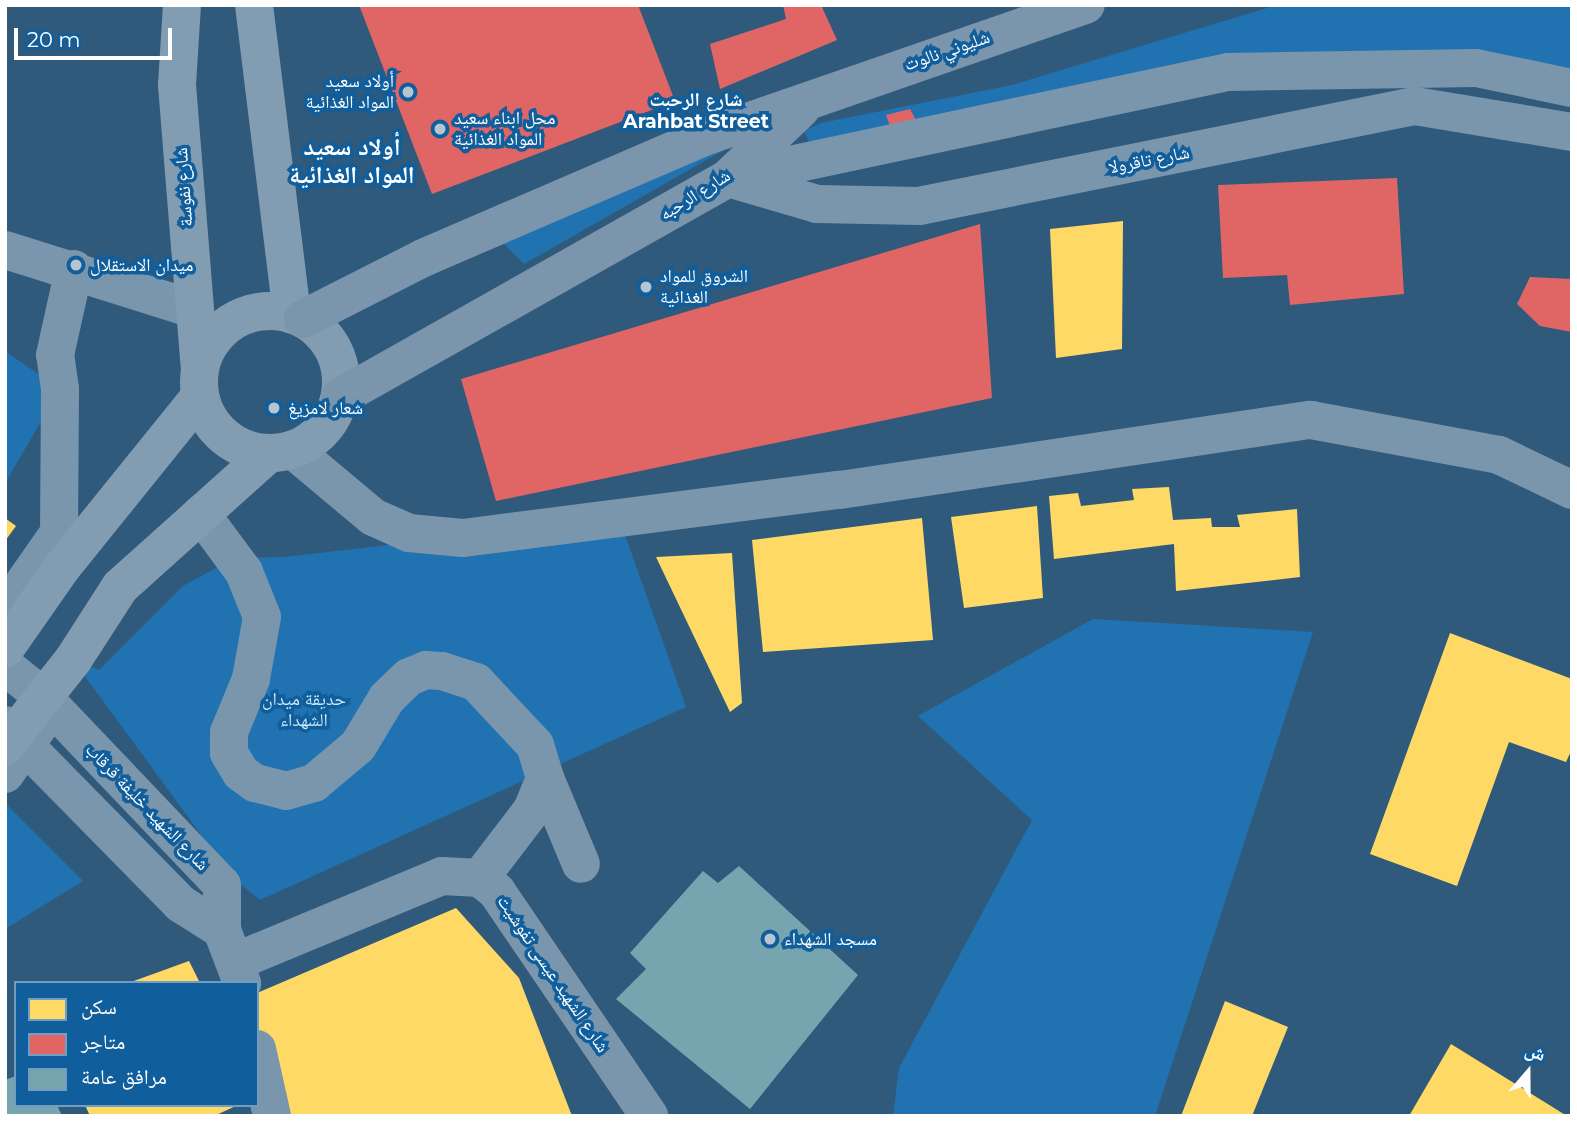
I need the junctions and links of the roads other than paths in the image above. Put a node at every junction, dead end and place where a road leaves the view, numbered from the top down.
1 (182, 5) edge
2 (254, 5) edge
3 (1086, 5) edge
4 (1572, 88) edge
5 (810, 100) junction
6 (1572, 132) edge
7 (727, 178) junction
8 (5, 250) edge
9 (74, 269) junction
10 (193, 309) junction
11 (298, 317) junction
12 (200, 383) junction
13 (340, 397) junction
14 (280, 452) junction
15 (1572, 491) edge
16 (201, 514) junction
17 (5, 610) edge
18 (5, 649) edge
19 (5, 666) edge
20 (47, 701) junction
21 (11, 744) edge
22 (545, 778) junction
23 (581, 864) dead end
24 (480, 878) junction
25 (234, 958) edge
26 (259, 1058) edge
27 (272, 1116) edge
28 (649, 1116) edge

1 - 10 main road, شارع نفوسة
2 - 11 main road
3 - 5 highway, شليوني نالوت
4 - 7 street
5 - 7 highway, شارع الرحبه
5 - 11 highway
6 - 7 street, شارع تاقرولا
7 - 13 highway, شارع الرحبه
8 - 9 street
9 - 10 street
9 - 17 street
10 - 12 main road, شارع نفوسة
11 - 12 main road
11 - 13 main road
12 - 14 main road
12 - 18 main road
13 - 14 main road
14 - 15 street
14 - 16 main road
16 - 20 main road
16 - 22 street
19 - 20 street, شارع الشهيد خليفة قرقاب
20 - 21 main road
20 - 25 street, شارع الشهيد خليفة قرقاب
21 - 25 street
22 - 23 street
22 - 24 street
24 - 25 street
24 - 28 street, شارع الشهيد عيسى تفوشيت
26 - 27 street

